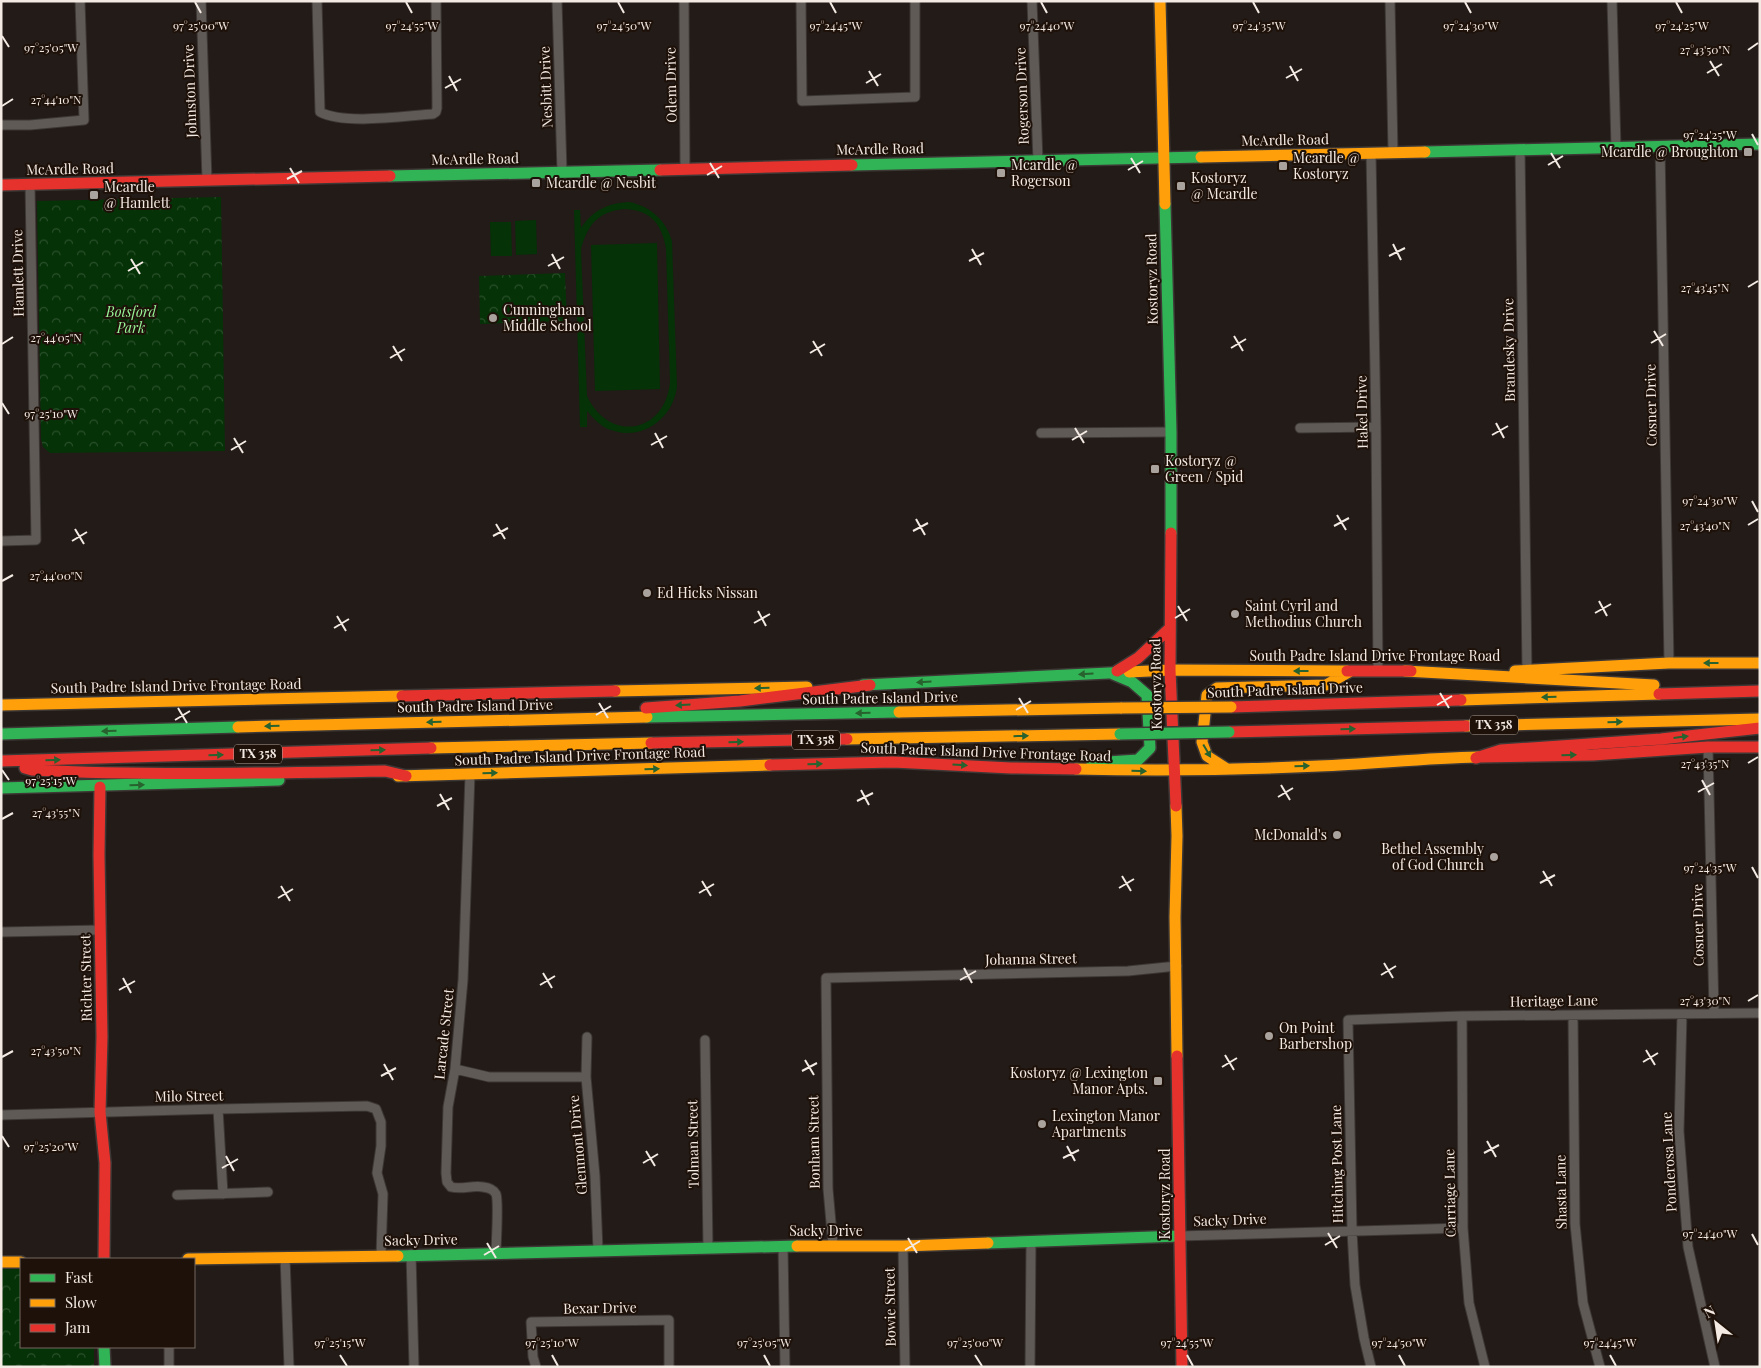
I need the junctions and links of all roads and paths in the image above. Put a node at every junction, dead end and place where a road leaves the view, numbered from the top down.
1 (80, 1) edge
2 (201, 1) edge
3 (317, 1) edge
4 (436, 1) edge
5 (557, 1) edge
6 (684, 1) edge
7 (801, 1) edge
8 (915, 1) edge
9 (1032, 1) edge
10 (1160, 1) edge
11 (1390, 1) edge
12 (1612, 1) edge
13 (1, 125) edge
14 (1760, 144) edge
15 (1660, 146) junction
16 (1616, 147) junction
17 (1520, 149) junction
18 (1393, 152) junction
19 (1371, 153) junction
20 (1164, 158) junction
21 (1038, 161) junction
22 (685, 169) junction
23 (562, 172) junction
24 (207, 180) junction
25 (1, 185) edge
26 (30, 185) junction
27 (1376, 426) junction
28 (1300, 428) dead end
29 (1171, 432) junction
30 (1041, 434) dead end
31 (1, 541) edge
32 (1170, 628) junction
33 (1669, 663) junction
34 (1760, 663) edge
35 (1170, 670) junction
36 (1350, 671) junction
37 (1378, 671) junction
38 (1405, 671) junction
39 (1527, 671) junction
40 (1110, 673) junction
41 (870, 685) junction
42 (1758, 691) edge
43 (1, 705) edge
44 (1760, 719) edge
45 (483, 720) junction
46 (1760, 728) edge
47 (1, 734) edge
48 (1708, 747) junction
49 (1760, 747) edge
50 (1476, 758) junction
51 (3, 761) edge
52 (1011, 768) junction
53 (1227, 769) junction
54 (1173, 771) junction
55 (470, 774) junction
56 (406, 776) junction
57 (100, 787) junction
58 (1, 788) edge
59 (100, 930) junction
60 (1, 932) edge
61 (1177, 966) junction
62 (826, 978) joint
63 (1714, 1013) junction
64 (1760, 1013) edge
65 (1682, 1014) junction
66 (1573, 1015) junction
67 (1462, 1016) junction
68 (1348, 1020) joint
69 (587, 1037) dead end
70 (705, 1040) dead end
71 (455, 1069) junction
72 (586, 1077) junction
73 (218, 1108) junction
74 (100, 1112) junction
75 (1, 1115) edge
76 (268, 1192) dead end
77 (223, 1194) junction
78 (177, 1195) dead end
79 (1463, 1228) junction
80 (1352, 1231) junction
81 (1180, 1236) junction
82 (1031, 1243) junction
83 (834, 1245) junction
84 (783, 1246) junction
85 (903, 1246) junction
86 (708, 1248) junction
87 (598, 1250) junction
88 (411, 1254) junction
89 (496, 1254) junction
90 (381, 1255) junction
91 (285, 1257) junction
92 (104, 1258) edge
93 (195, 1259) edge
94 (1, 1262) edge
95 (20, 1262) edge
96 (104, 1348) edge
97 (169, 1348) edge
98 (104, 1367) edge
99 (169, 1367) edge
100 (289, 1367) edge
101 (414, 1367) edge
102 (536, 1367) edge
103 (668, 1367) edge
104 (785, 1367) edge
105 (905, 1367) edge
106 (1030, 1367) edge
107 (1182, 1367) edge
108 (1371, 1367) edge
109 (1485, 1367) edge
110 (1600, 1367) edge
111 (1715, 1367) edge

1 - 13 street
2 - 24 street, Johnston Drive
3 - 4 street
5 - 23 street, Nesbitt Drive
6 - 22 street, Odem Drive
7 - 8 street
9 - 21 street, Rogerson Drive
10 - 20 main road, Kostoryz Road
11 - 18 street
12 - 16 street
14 - 15 main road, McArdle Road
15 - 16 main road, McArdle Road
15 - 33 street, Cosner Drive
16 - 17 main road, McArdle Road
17 - 18 main road, McArdle Road
17 - 39 street, Brandesky Drive
18 - 19 main road, McArdle Road
19 - 20 main road, McArdle Road
19 - 27 street, Hakel Drive
20 - 21 main road, McArdle Road
20 - 29 main road, Kostoryz Road
21 - 22 main road, McArdle Road
22 - 23 main road, McArdle Road
23 - 24 main road, McArdle Road
24 - 26 main road, McArdle Road
25 - 26 main road, McArdle Road
26 - 31 street, Hamlett Drive
27 - 28 street
27 - 37 street, Hakel Drive
29 - 30 street
29 - 32 main road, Kostoryz Road
32 - 35 main road, Kostoryz Road
32 - 40 main road
34 -> 33 main road, South Padre Island Drive Frontage Road
33 - 39 main road, South Padre Island Drive Frontage Road
36 -> 35 main road, South Padre Island Drive Frontage Road
35 - 40 main road, South Padre Island Drive Frontage Road
35 - 54 main road, Kostoryz Road
36 - 37 main road, South Padre Island Drive Frontage Road
36 -> 53 main road
37 - 38 main road, South Padre Island Drive Frontage Road
38 - 39 main road, South Padre Island Drive Frontage Road
38 - 42 main road
40 -> 41 main road, South Padre Island Drive Frontage Road
40 - 52 main road
41 -> 43 main road, South Padre Island Drive Frontage Road
41 -> 45 main road
42 -> 45 main road, South Padre Island Drive / TX 358, bridge
51 -> 44 main road, TX 358, bridge
45 -> 47 main road, South Padre Island Drive / TX 358
50 -> 46 main road
48 - 49 main road, South Padre Island Drive Frontage Road
50 -> 48 main road, South Padre Island Drive Frontage Road
48 - 63 street, Cosner Drive
53 -> 50 main road, South Padre Island Drive Frontage Road
51 - 56 main road
52 -> 54 main road, South Padre Island Drive Frontage Road
55 -> 52 main road, South Padre Island Drive Frontage Road
53 - 54 main road, South Padre Island Drive Frontage Road
54 - 61 main road, Kostoryz Road
55 - 56 main road, South Padre Island Drive Frontage Road
55 - 71 street, Larcade Street
57 -> 56 main road, South Padre Island Drive Frontage Road
57 - 58 main road, South Padre Island Drive Frontage Road
57 - 59 main road, Richter Street
59 - 60 street
59 - 74 main road, Richter Street
61 - 62 street, Johanna Street
61 - 81 main road, Kostoryz Road
62 - 83 street, Bonham Street
63 - 64 street, Heritage Lane
63 - 65 street, Heritage Lane
65 - 66 street, Heritage Lane
65 - 111 street, Ponderosa Lane
66 - 67 street, Heritage Lane
66 - 110 street, Shasta Lane
67 - 68 street, Heritage Lane
67 - 79 street, Carriage Lane
68 - 80 street, Hitching Post Lane
69 - 72 street, Glenmont Drive
70 - 86 street, Tolman Street
71 - 72 street
71 - 89 street, Larcade Street
72 - 87 street, Glenmont Drive
73 - 74 street, Milo Street
73 - 77 street
73 - 90 street, Milo Street
74 - 75 street, Milo Street
74 - 92 main road, Richter Street
76 - 77 street
77 - 78 street
79 - 80 street, Sacky Drive
79 - 109 street, Carriage Lane
80 - 81 street, Sacky Drive
80 - 108 street, Hitching Post Lane
81 - 82 main road, Sacky Drive
81 - 107 main road, Kostoryz Road
82 - 85 main road, Sacky Drive
82 - 106 street
83 - 84 main road, Sacky Drive
83 - 85 main road, Sacky Drive
84 - 86 main road, Sacky Drive
84 - 104 street
85 - 105 street, Bowie Street
86 - 87 main road, Sacky Drive
87 - 89 main road, Sacky Drive
88 - 89 main road, Sacky Drive
88 - 90 main road, Sacky Drive
88 - 101 street
90 - 91 main road, Sacky Drive
91 - 93 main road, Sacky Drive
91 - 100 street
94 - 95 main road
96 - 98 main road
97 - 99 street
102 - 103 street, Bexar Drive

